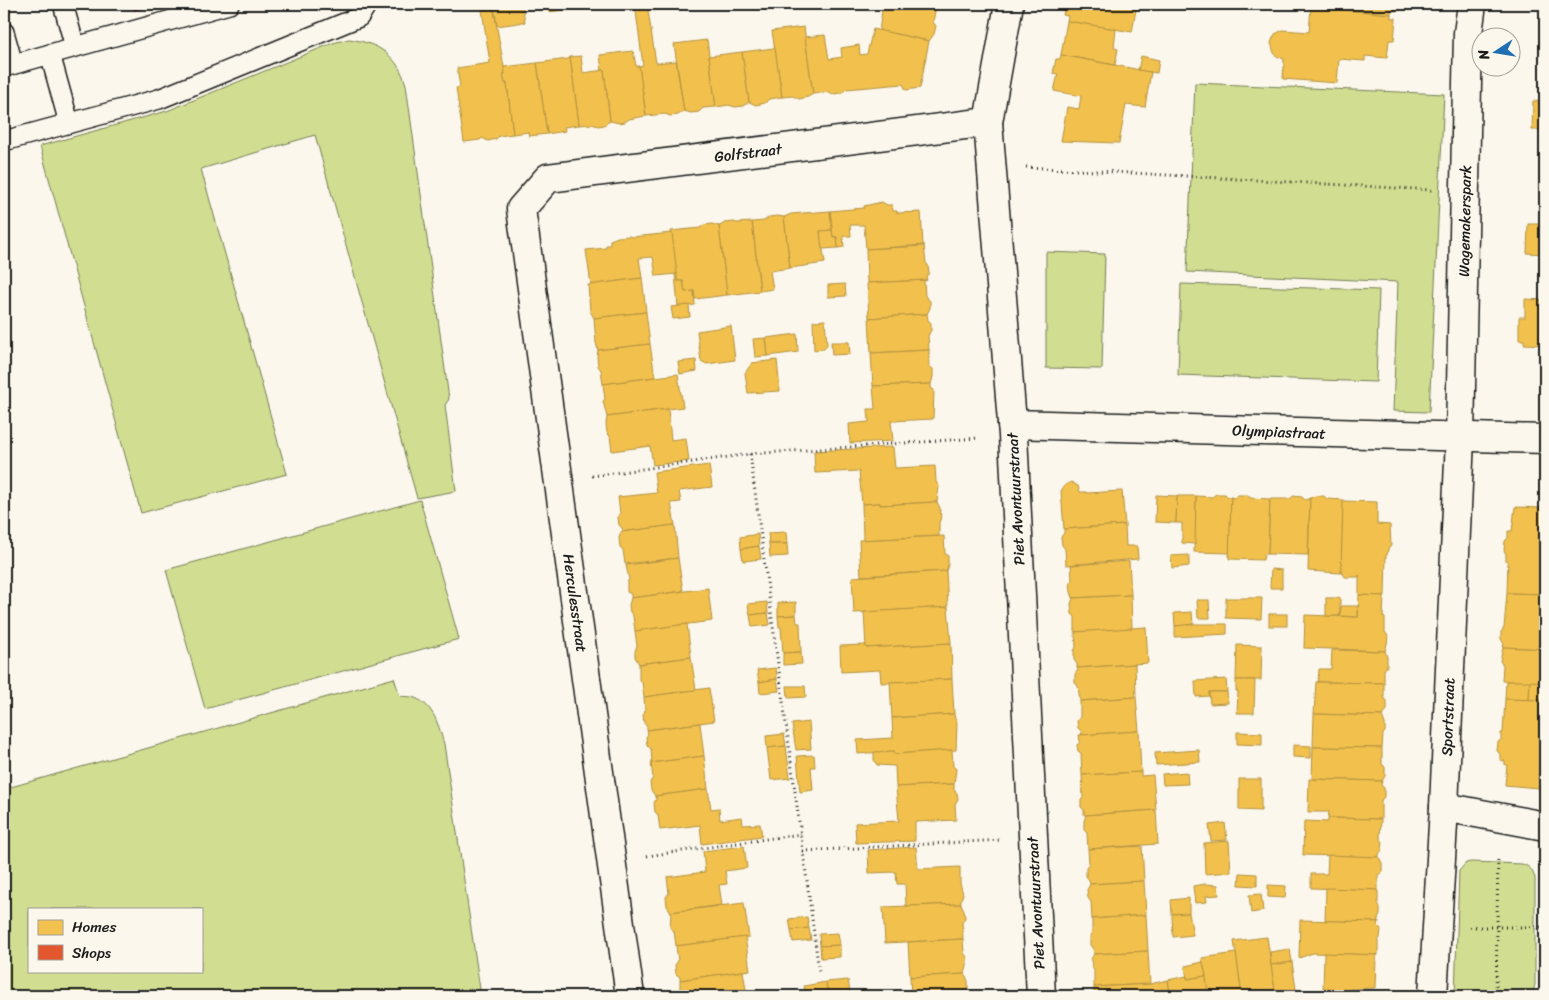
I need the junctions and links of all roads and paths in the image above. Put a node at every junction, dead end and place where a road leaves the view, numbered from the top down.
1 (63, 4) edge
2 (229, 4) edge
3 (368, 4) edge
4 (1009, 4) edge
5 (1472, 4) edge
6 (4, 32) edge
7 (75, 47) junction
8 (50, 54) junction
9 (8, 65) edge
10 (988, 122) junction
11 (69, 123) junction
12 (4, 141) edge
13 (990, 164) junction
14 (1465, 192) junction
15 (521, 209) joint
16 (1012, 430) junction
17 (1460, 438) junction
18 (1545, 439) edge
19 (750, 454) junction
20 (559, 481) junction
21 (1444, 807) junction
22 (1499, 817) junction
23 (1545, 826) edge
24 (801, 834) junction
25 (1033, 839) junction
26 (803, 851) junction
27 (611, 862) junction
28 (1437, 927) junction
29 (1497, 927) junction
30 (1545, 927) edge
31 (819, 971) dead end
32 (630, 996) edge
33 (1041, 996) edge
34 (1433, 996) edge
35 (1496, 996) edge

1 - 7 lane
2 - 7 lane
3 - 11 lane
4 - 10 street, Piet Avontuurstraat
5 - 14 street, Wagemakerspark
6 - 9 lane
7 - 8 lane
8 - 9 lane
8 - 11 lane
10 - 13 street, Piet Avontuurstraat
10 - 15 street, Golfstraat
11 - 12 lane
13 - 14 path
13 - 16 street, Piet Avontuurstraat
14 - 17 street, Wagemakerspark
15 - 20 street, Herculesstraat
16 - 17 street, Olympiastraat
16 - 19 path
16 - 25 street, Piet Avontuurstraat
17 - 18 street, Olympiastraat
17 - 21 street, Sportstraat
19 - 20 path
19 - 24 path
20 - 27 street, Herculesstraat
21 - 22 street
21 - 28 street, Sportstraat
22 - 23 street
22 - 29 path
24 - 26 path
24 - 27 path
25 - 26 path
25 - 33 street, Piet Avontuurstraat
26 - 31 path
27 - 32 street, Herculesstraat
28 - 29 path
28 - 34 street, Sportstraat
29 - 30 path
29 - 35 path

